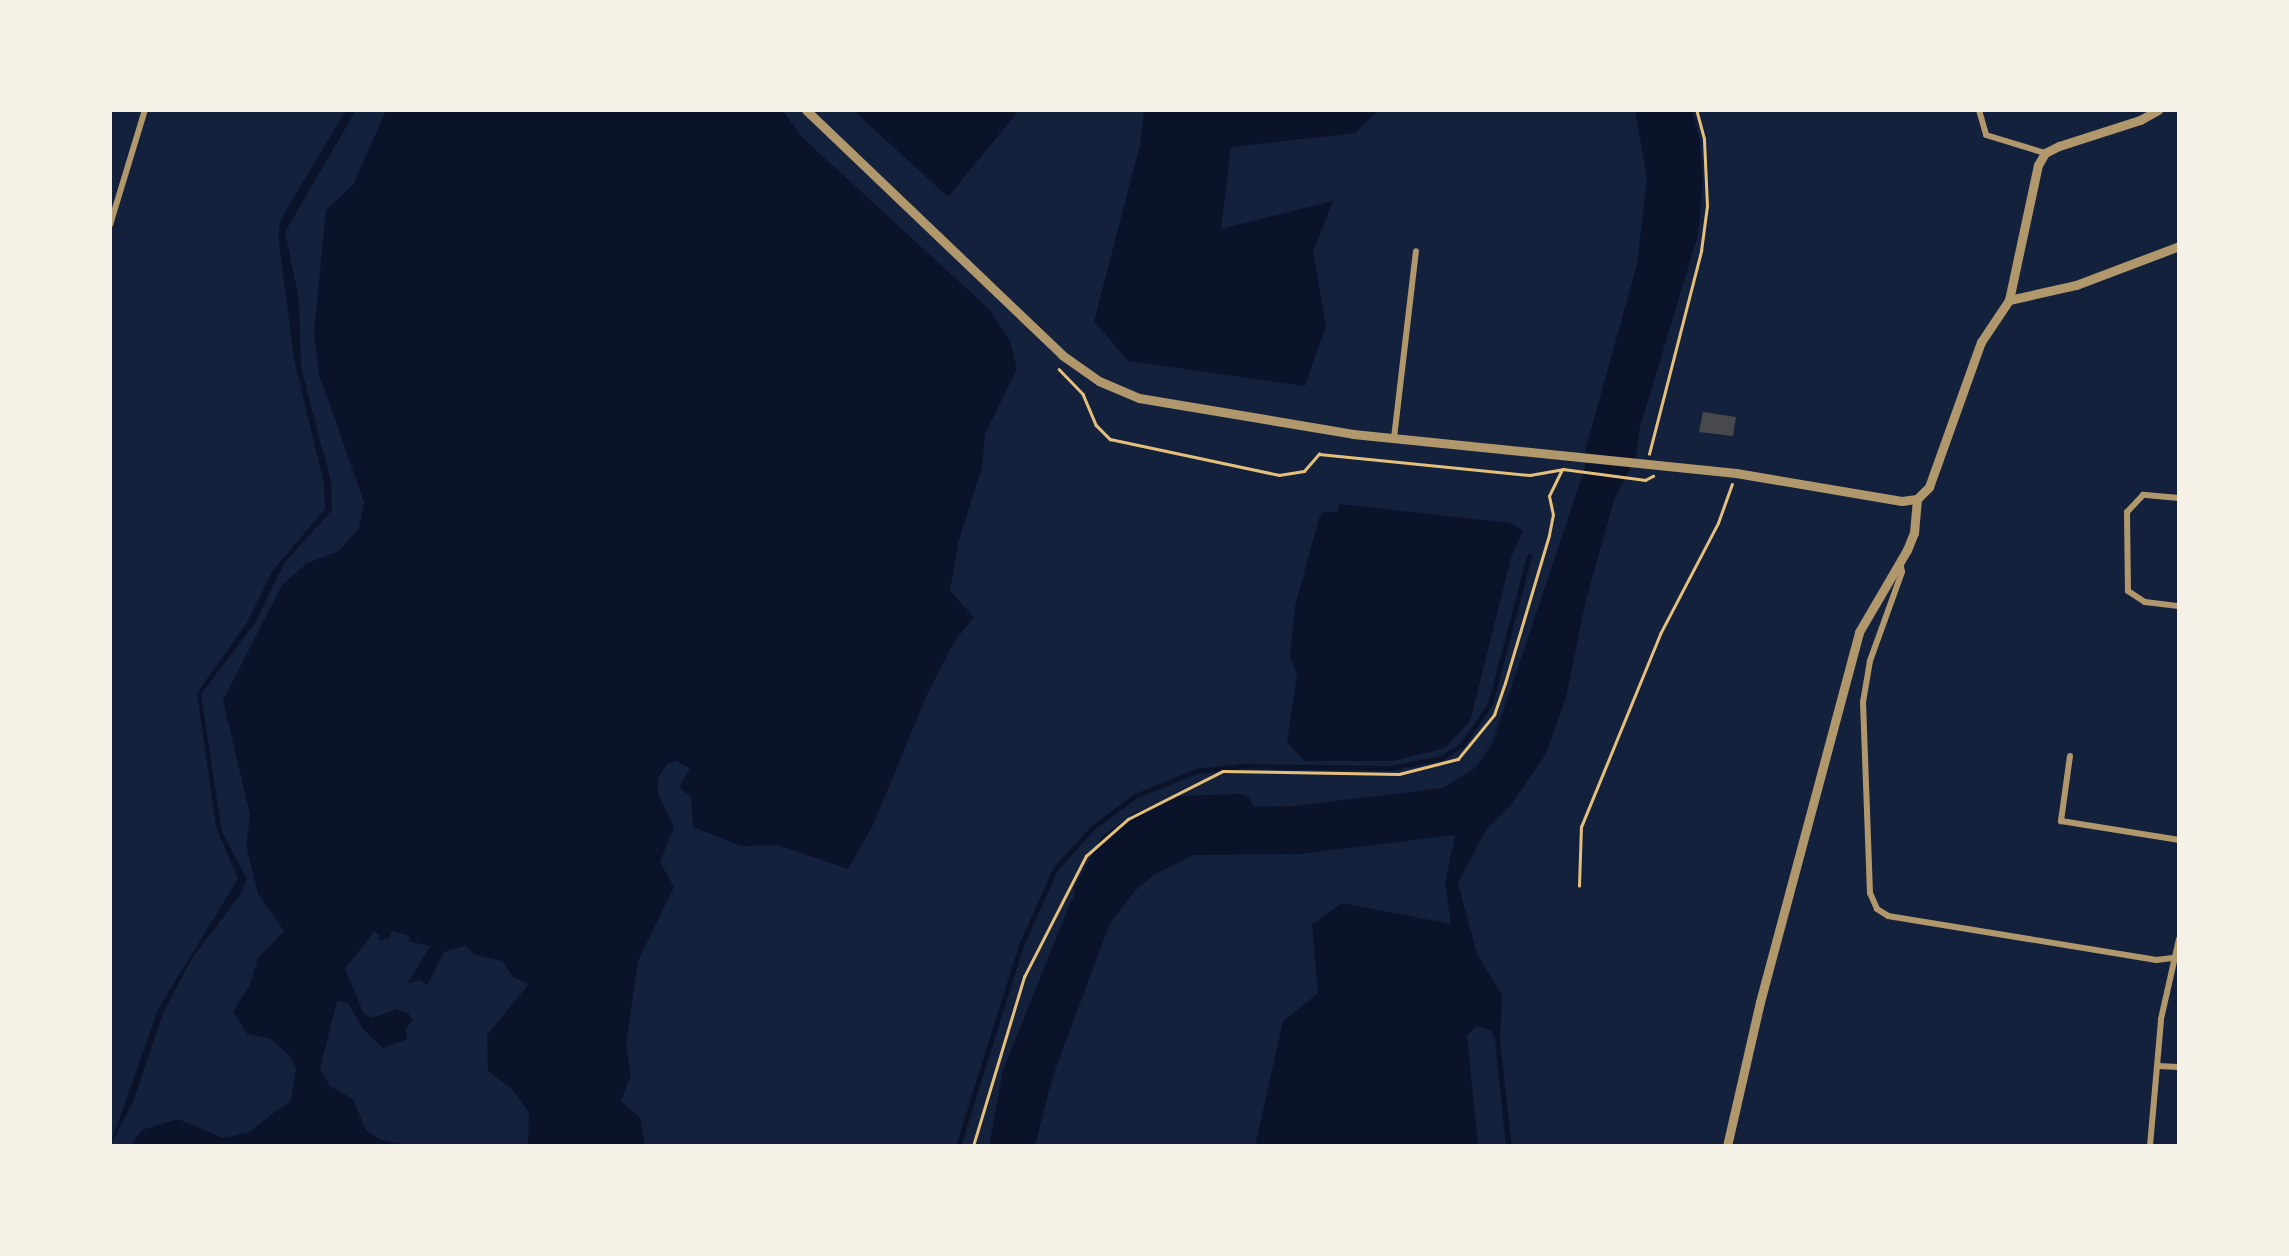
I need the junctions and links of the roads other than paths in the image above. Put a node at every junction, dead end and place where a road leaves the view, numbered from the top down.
1 (146, 110) edge
2 (806, 110) edge
3 (1979, 110) edge
4 (2154, 111) edge
5 (2045, 153) junction
6 (110, 225) edge
7 (2179, 246) edge
8 (1416, 250) dead end
9 (2009, 300) junction
10 (1394, 438) junction
11 (2179, 498) edge
12 (1917, 499) junction
13 (1900, 561) junction
14 (2179, 606) edge
15 (2070, 756) dead end
16 (2179, 840) edge
17 (2179, 939) edge
18 (2177, 958) edge
19 (2158, 1066) junction
20 (2179, 1067) edge
21 (1728, 1146) edge
22 (2150, 1146) edge

1 - 6 street
2 - 10 street
3 - 5 street
4 - 5 street
5 - 9 street
7 - 9 street
8 - 10 street
9 - 12 street
10 - 12 street
11 - 14 street
12 - 13 street
13 - 18 street
13 - 21 street
15 - 16 street
17 - 18 street
18 - 19 street
19 - 20 street
19 - 22 street

